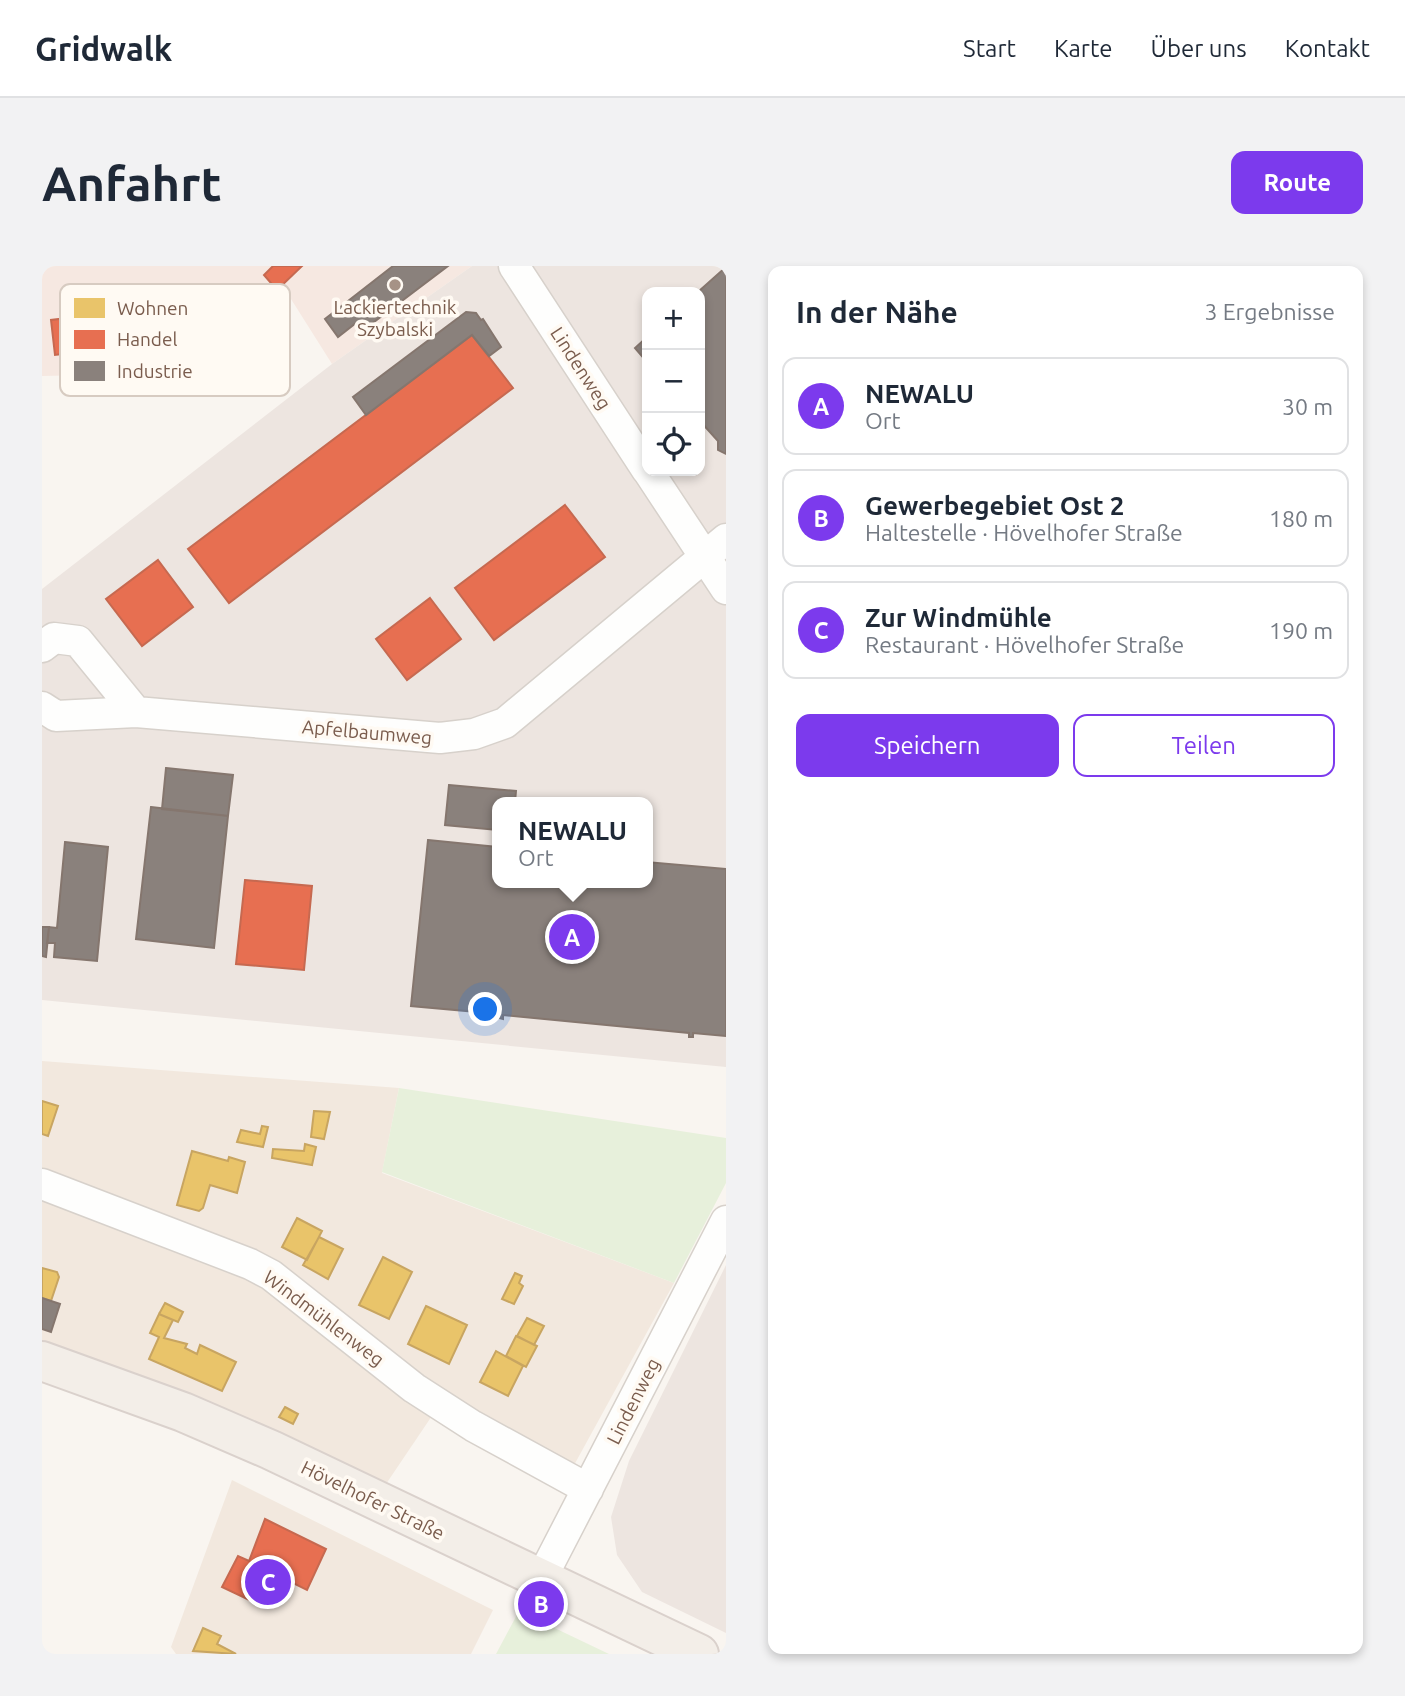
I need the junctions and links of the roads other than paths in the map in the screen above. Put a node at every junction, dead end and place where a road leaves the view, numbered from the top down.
1 (514, 266) edge
2 (642, 461) edge
3 (653, 476) edge
4 (715, 548) edge
5 (726, 589) edge
6 (42, 647) edge
7 (42, 707) edge
8 (136, 712) junction
9 (42, 1184) edge
10 (726, 1221) edge
11 (42, 1361) edge
12 (588, 1489) junction
13 (540, 1581) junction
14 (699, 1654) edge

1 - 2 street, Lindenweg
3 - 4 street, Lindenweg
4 - 5 street, Lindenweg
4 - 8 street, Apfelbaumweg
6 - 8 street
7 - 8 street, Apfelbaumweg
9 - 12 street, Windmühlenweg
10 - 12 street, Lindenweg
11 - 13 main road, Hövelhofer Straße
12 - 13 street, Lindenweg
13 - 14 main road, Hövelhofer Straße

